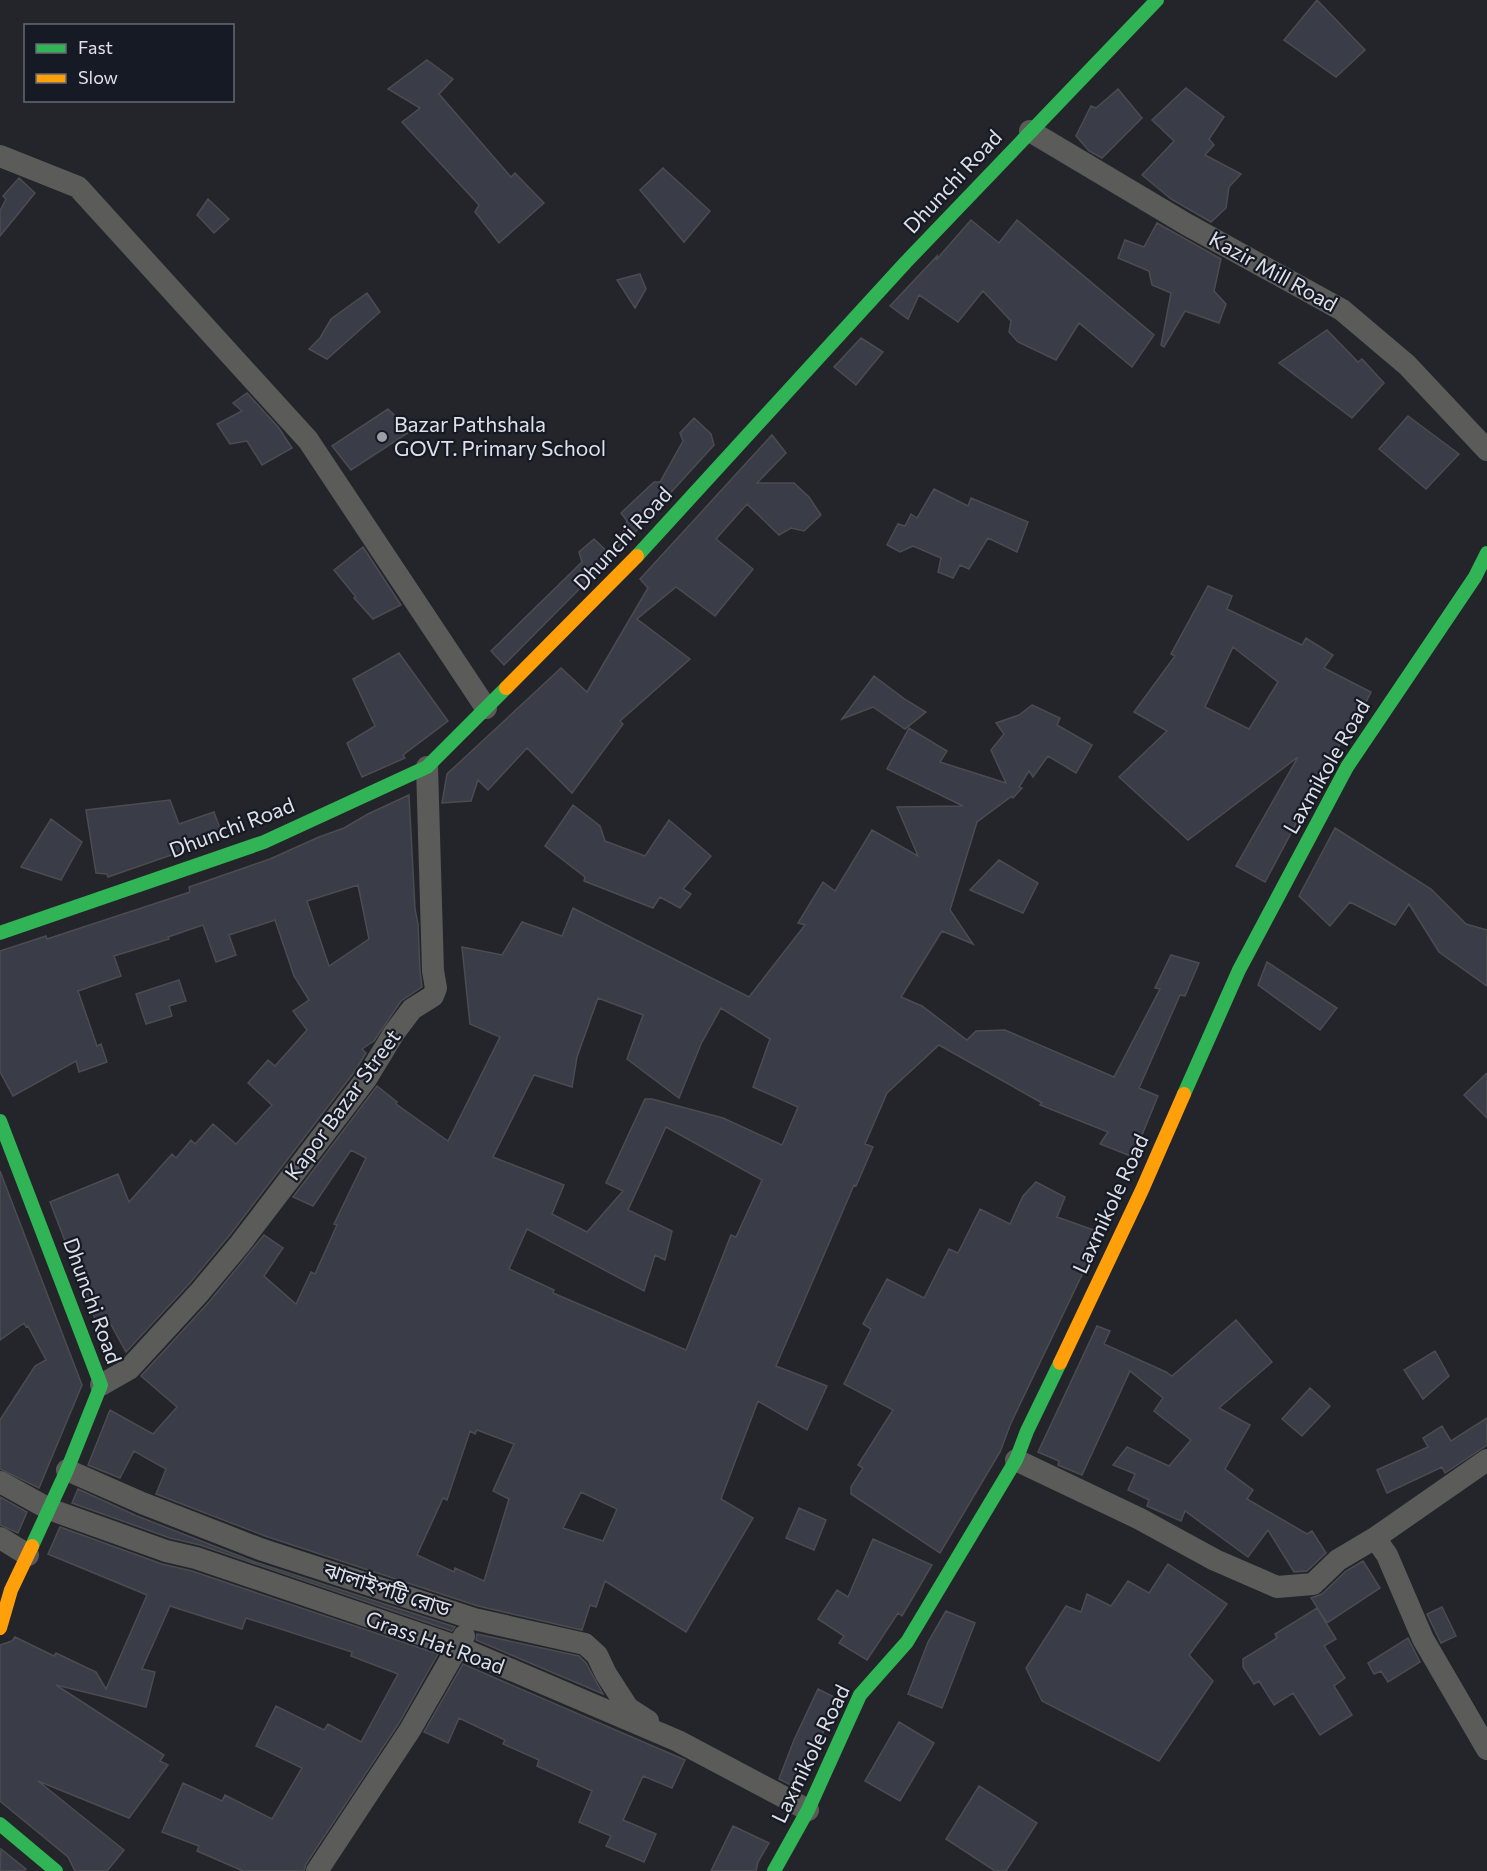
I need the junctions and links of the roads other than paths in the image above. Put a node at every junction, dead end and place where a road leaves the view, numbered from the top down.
1 (1157, 0) edge
2 (1030, 131) junction
3 (0, 156) edge
4 (1487, 450) edge
5 (1487, 553) edge
6 (486, 708) junction
7 (427, 767) junction
8 (0, 933) edge
9 (0, 1120) edge
10 (101, 1385) junction
11 (1016, 1460) junction
12 (1487, 1460) edge
13 (66, 1470) junction
14 (0, 1482) edge
15 (49, 1509) junction
16 (0, 1538) edge
17 (1375, 1538) junction
18 (27, 1555) junction
19 (474, 1619) junction
20 (0, 1628) edge
21 (458, 1647) junction
22 (678, 1741) junction
23 (1487, 1749) edge
24 (808, 1810) junction
25 (0, 1824) edge
26 (56, 1871) edge
27 (317, 1871) edge
28 (774, 1871) edge

1 - 2 street, Dhunchi Road
2 - 4 street, Kazir Mill Road
2 - 6 street, Dhunchi Road
3 - 6 street
5 - 11 street, Laxmikole Road
6 - 7 street, Dhunchi Road
7 - 8 street, Dhunchi Road
7 - 10 street, Kapor Bazar Street
9 - 10 street, Dhunchi Road
10 - 13 street, Dhunchi Road
11 - 17 street
11 - 24 street, Laxmikole Road
12 - 17 street
13 - 15 street, Dhunchi Road
13 - 19 street, ঝালাইপট্টি রোড
14 - 15 street, Grass Hat Road
15 - 18 street, Dhunchi Road
15 - 21 street, Grass Hat Road
16 - 18 street
17 - 23 street
18 - 20 street, Dhunchi Road
19 - 21 street
19 - 22 street, ঝালাইপট্টি রোড
21 - 22 street, Grass Hat Road
21 - 27 street
22 - 24 street, Grass Hat Road
24 - 28 street, Laxmikole Road
25 - 26 street

